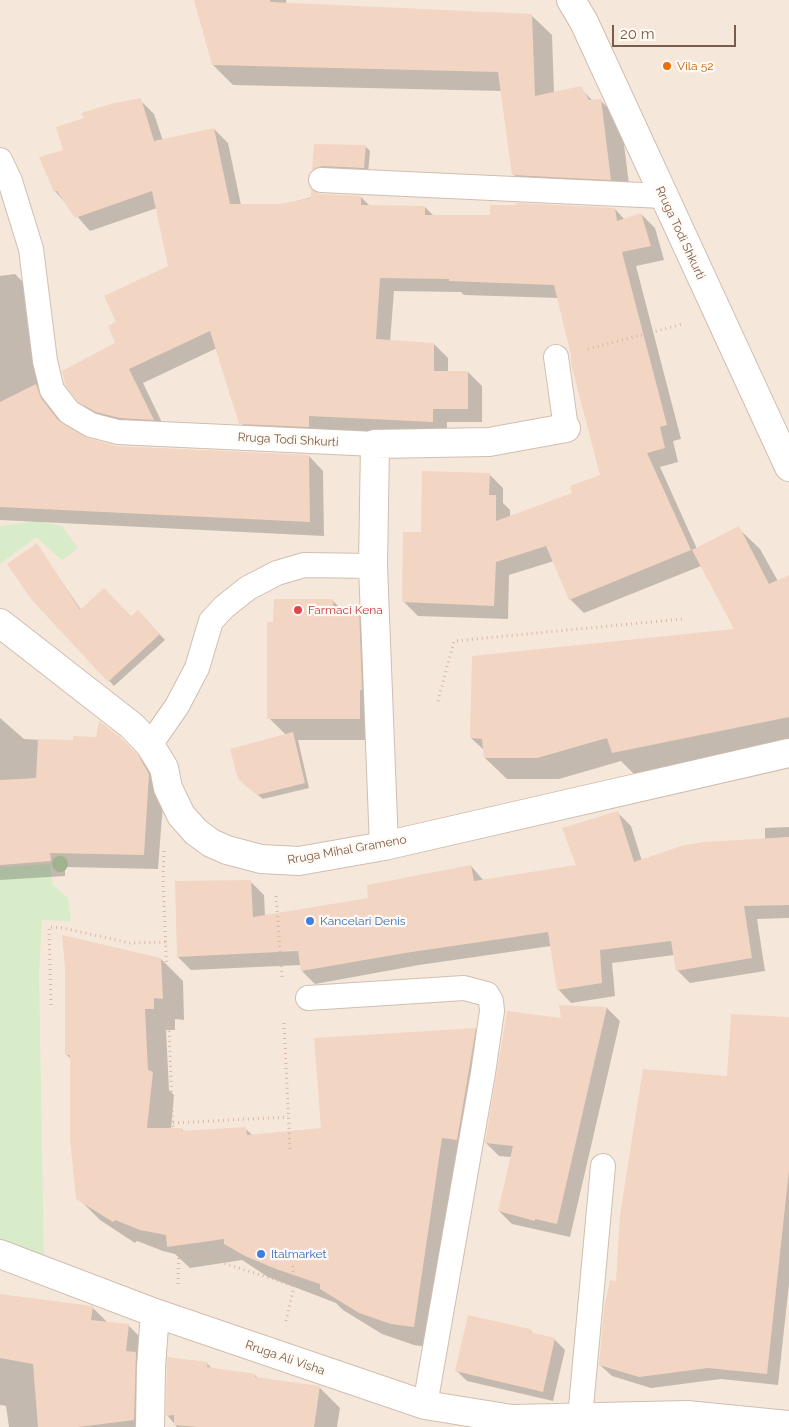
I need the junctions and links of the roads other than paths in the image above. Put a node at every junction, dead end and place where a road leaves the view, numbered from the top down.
1 (571, 0) edge
2 (0, 160) edge
3 (321, 180) dead end
4 (663, 196) junction
5 (556, 357) road end
6 (566, 428) joint
7 (375, 444) junction
8 (787, 459) edge
9 (374, 566) junction
10 (0, 623) edge
11 (150, 745) junction
12 (789, 753) edge
13 (384, 846) junction
14 (308, 998) dead end
15 (603, 1166) dead end
16 (0, 1254) edge
17 (155, 1313) junction
18 (425, 1405) junction
19 (580, 1418) junction
20 (711, 1421) edge
21 (789, 1425) edge
22 (150, 1427) edge

1 - 4 street, Rruga Todi Shkurti
2 - 7 lane, Rruga Todi Shkurti
3 - 4 lane
4 - 8 street, Rruga Todi Shkurti
5 - 6 lane
6 - 7 street
7 - 9 street
9 - 11 lane
9 - 13 street
10 - 11 street, Rruga Mihal Grameno
11 - 13 street, Rruga Mihal Grameno
12 - 13 street, Rruga Mihal Grameno
14 - 18 lane
15 - 19 lane
16 - 17 street, Rruga Ali Visha
17 - 18 street, Rruga Ali Visha
17 - 22 street
18 - 19 street, Rruga Ali Visha
19 - 20 street, Rruga Ali Visha
20 - 21 street, Rruga Ali Visha

